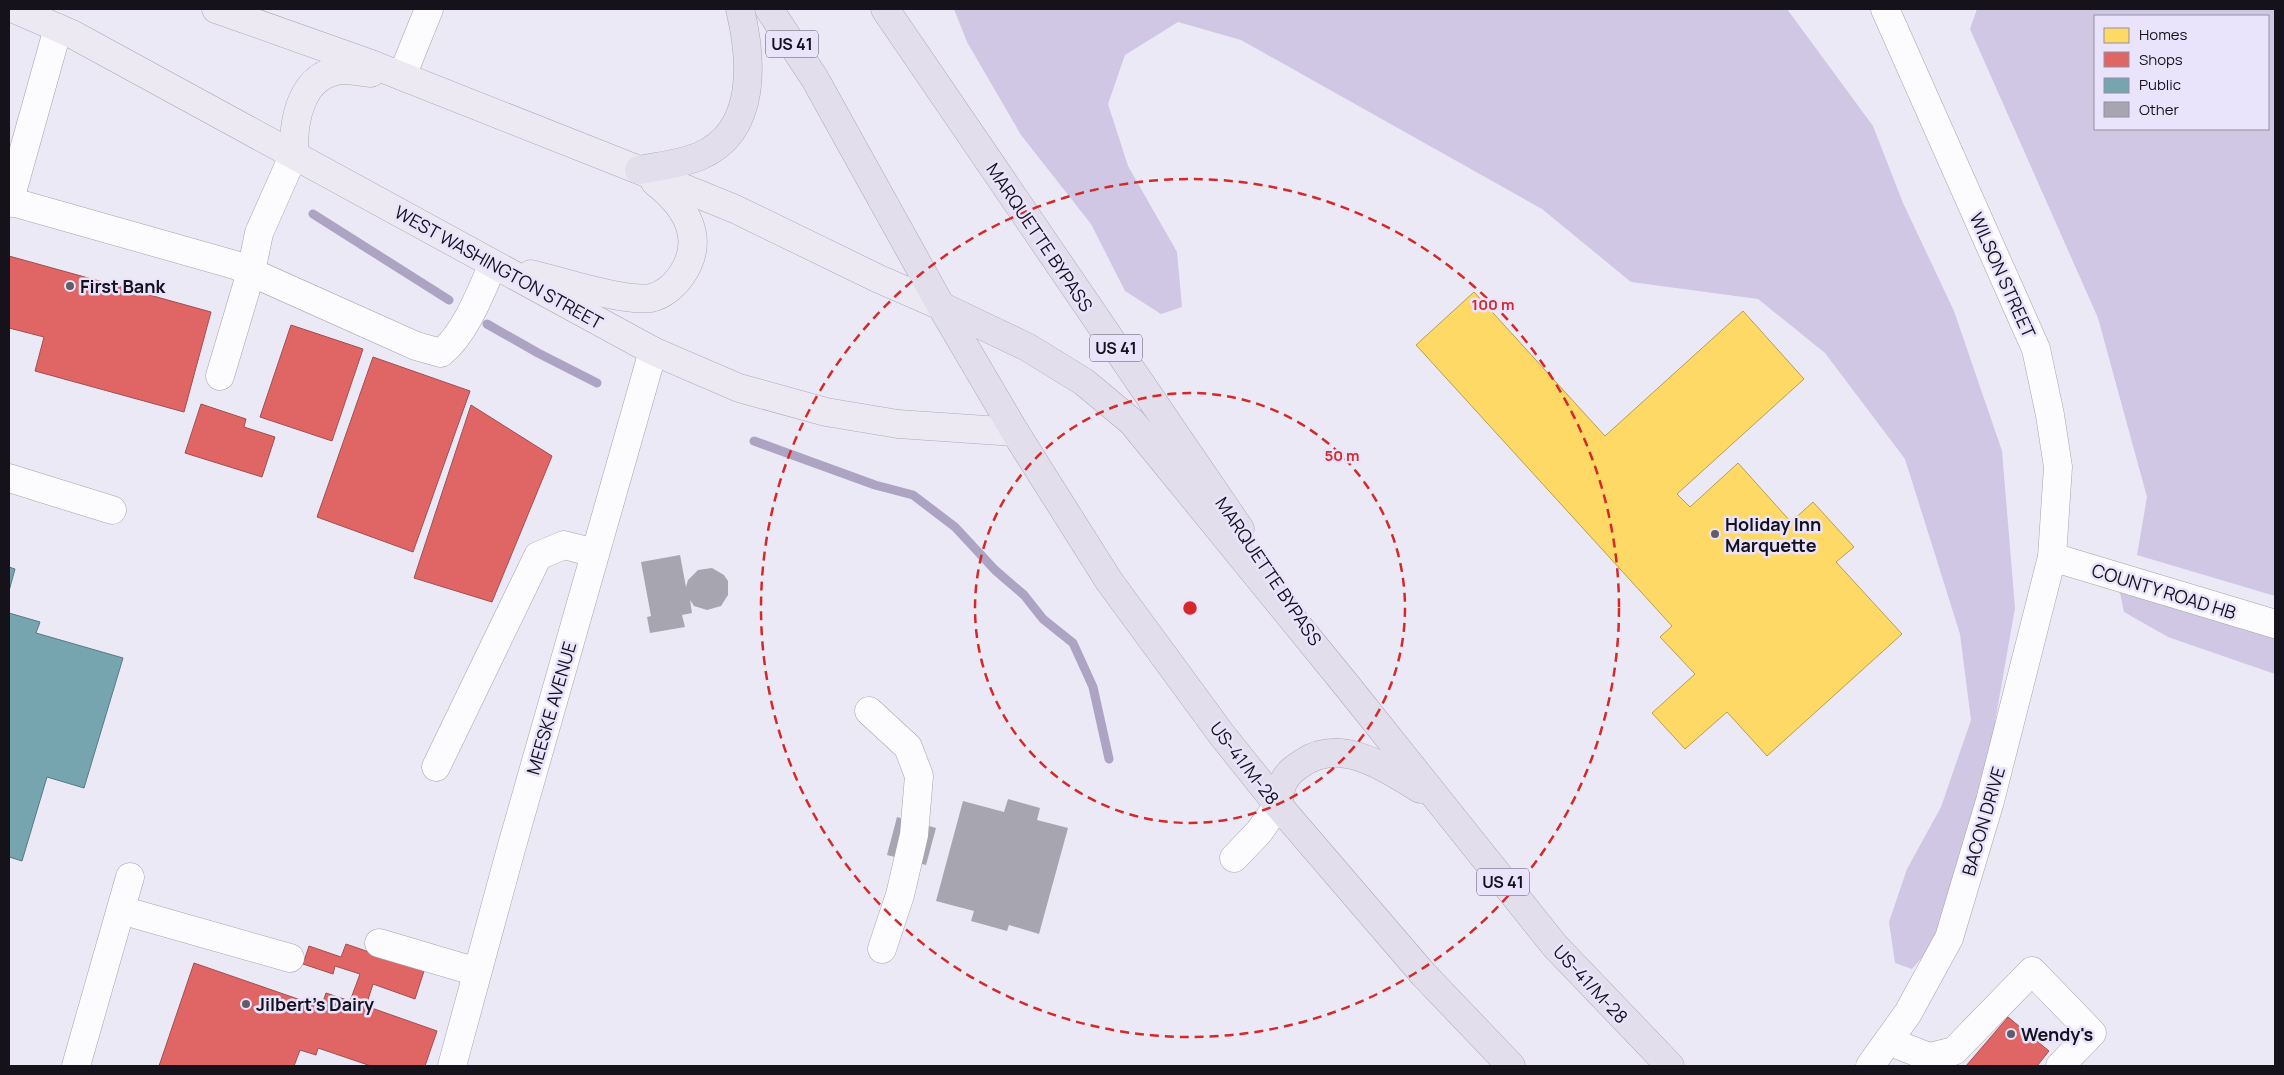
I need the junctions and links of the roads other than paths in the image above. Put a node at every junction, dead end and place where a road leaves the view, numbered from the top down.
1 (14, 9) edge
2 (216, 9) edge
3 (429, 9) edge
4 (740, 9) edge
5 (769, 9) edge
6 (885, 9) edge
7 (1885, 9) edge
8 (58, 28) junction
9 (402, 76) junction
10 (294, 154) junction
11 (640, 170) junction
12 (9, 202) edge
13 (493, 264) junction
14 (251, 272) junction
15 (941, 306) junction
16 (652, 352) junction
17 (220, 376) dead end
18 (1015, 432) junction
19 (9, 478) edge
20 (112, 510) dead end
21 (595, 552) junction
22 (2052, 557) junction
23 (2275, 624) edge
24 (1348, 687) junction
25 (869, 711) dead end
26 (436, 767) dead end
27 (1438, 801) junction
28 (1278, 805) junction
29 (1234, 858) dead end
30 (130, 878) dead end
31 (121, 910) junction
32 (379, 943) dead end
33 (882, 949) dead end
34 (290, 958) dead end
35 (478, 972) junction
36 (1888, 1041) junction
37 (76, 1066) edge
38 (452, 1066) edge
39 (1511, 1066) edge
40 (1670, 1066) edge
41 (1870, 1066) edge
42 (2060, 1066) edge

1 - 8 main road, WEST WASHINGTON STREET
2 - 9 main road
3 - 9 street
4 - 11 highway
5 - 15 highway, US 41
6 - 24 highway, MARQUETTE BYPASS / US 41
7 - 22 street, WILSON STREET
8 - 10 main road, WEST WASHINGTON STREET
8 - 12 street
9 - 10 main road
9 - 11 main road
10 - 13 main road, WEST WASHINGTON STREET
10 - 14 street
11 - 13 main road
11 - 15 main road
12 - 14 street
13 - 14 street
13 - 16 main road, WEST WASHINGTON STREET
14 - 17 street
15 - 18 highway, US 41
15 - 24 highway
16 - 18 main road, WEST WASHINGTON STREET
16 - 21 street, MEESKE AVENUE
18 - 28 highway, US-41/M-28 / US 41
19 - 20 street
21 - 26 street
21 - 35 street, MEESKE AVENUE
22 - 23 street, COUNTY ROAD HB
22 - 36 street, BACON DRIVE
24 - 27 highway, US-41/M-28 / US 41
25 - 33 street
27 - 28 highway
27 - 40 highway, US-41/M-28 / US 41
28 - 29 street
28 - 39 highway, US-41/M-28 / US 41
30 - 31 street
31 - 34 street
31 - 37 street
32 - 35 street
35 - 38 street, MEESKE AVENUE
36 - 41 street, BACON DRIVE
36 - 42 street

